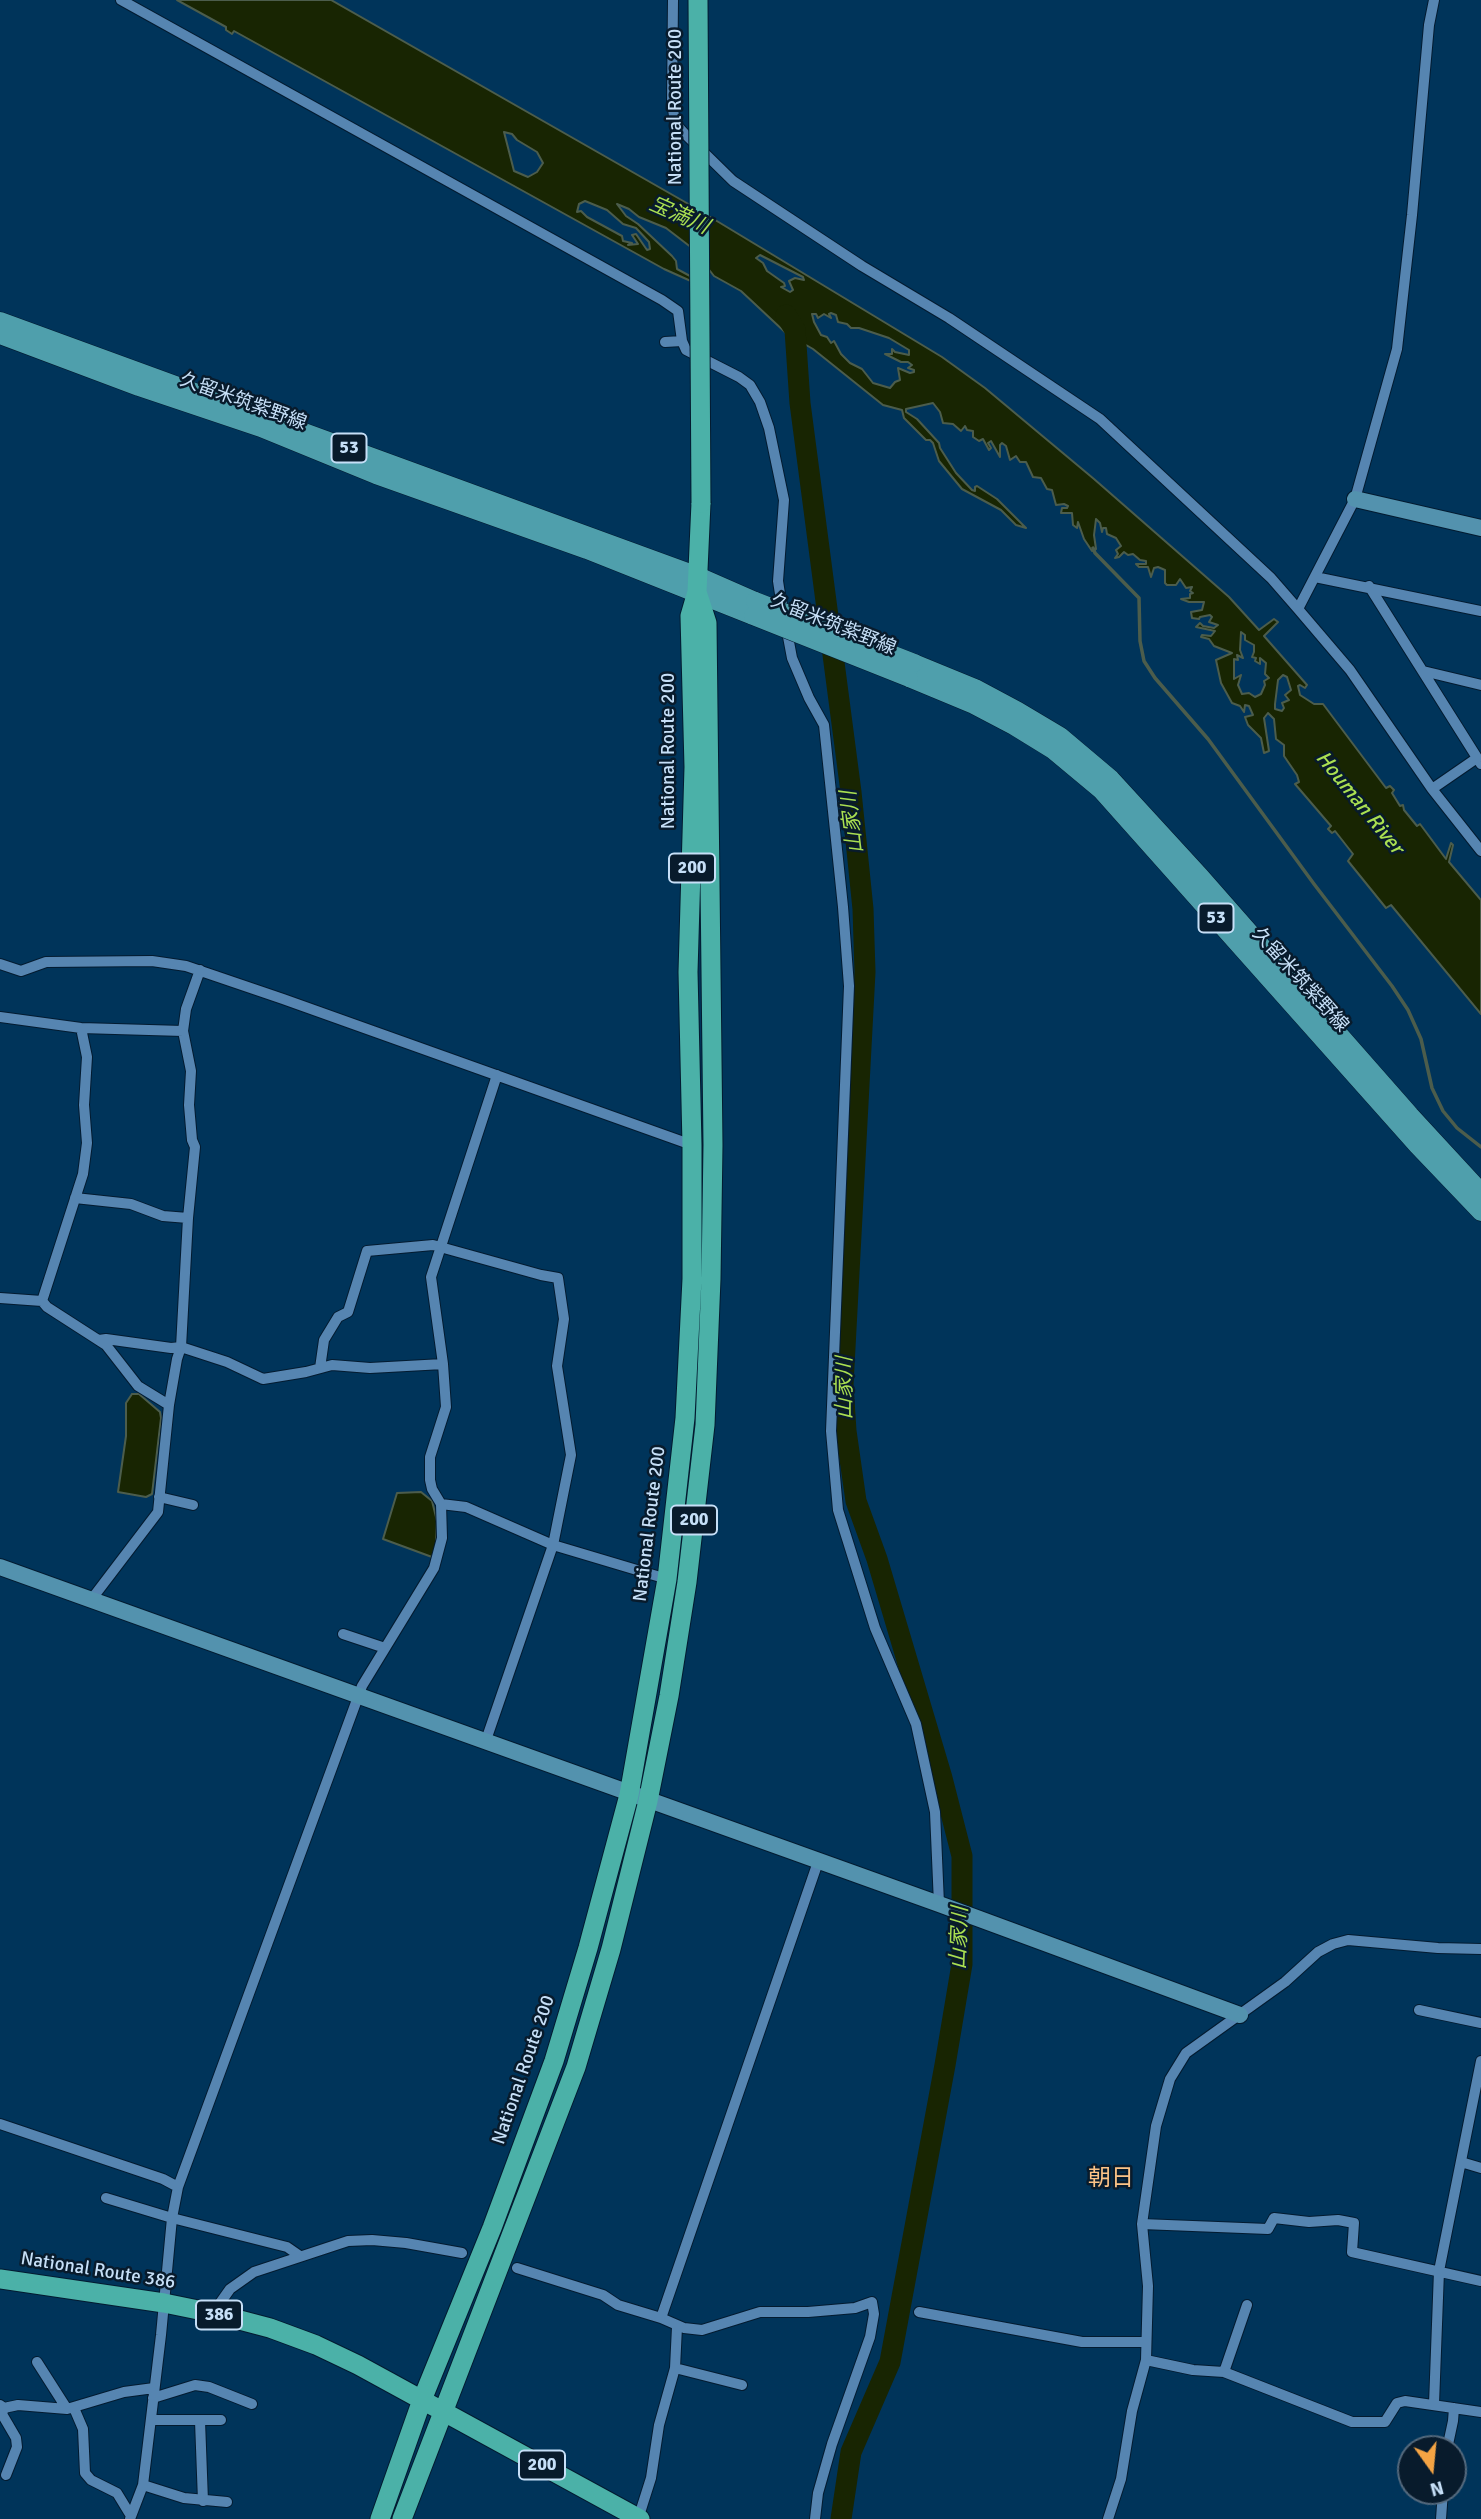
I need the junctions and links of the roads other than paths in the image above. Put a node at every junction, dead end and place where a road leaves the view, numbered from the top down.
1 (121, 0) edge
2 (673, 0) edge
3 (698, 0) edge
4 (1434, 0) edge
5 (0, 321) edge
6 (0, 335) edge
7 (682, 341) junction
8 (664, 342) dead end
9 (1355, 499) junction
10 (1481, 528) edge
11 (1315, 577) junction
12 (697, 584) junction
13 (1369, 586) junction
14 (1298, 609) junction
15 (1481, 611) edge
16 (911, 671) junction
17 (1423, 671) junction
18 (1481, 685) edge
19 (1479, 761) edge
20 (1432, 789) junction
21 (1481, 851) edge
22 (0, 964) edge
23 (200, 970) junction
24 (0, 1017) edge
25 (81, 1028) junction
26 (183, 1031) junction
27 (497, 1075) junction
28 (692, 1144) junction
29 (1481, 1192) edge
30 (75, 1198) junction
31 (1481, 1212) edge
32 (188, 1218) junction
33 (440, 1247) junction
34 (0, 1297) edge
35 (42, 1301) junction
36 (99, 1340) junction
37 (181, 1348) junction
38 (443, 1364) junction
39 (320, 1368) junction
40 (169, 1405) junction
41 (159, 1497) junction
42 (440, 1504) junction
43 (193, 1505) dead end
44 (553, 1545) junction
45 (0, 1567) edge
46 (667, 1579) junction
47 (92, 1600) junction
48 (343, 1634) dead end
49 (385, 1648) junction
50 (358, 1696) junction
51 (485, 1743) junction
52 (629, 1794) junction
53 (648, 1801) junction
54 (818, 1862) junction
55 (939, 1904) junction
56 (1481, 1949) edge
57 (1419, 2010) dead end
58 (1241, 2015) junction
59 (1481, 2023) edge
60 (1481, 2061) edge
61 (0, 2124) edge
62 (1461, 2162) junction
63 (1481, 2168) edge
64 (178, 2187) junction
65 (106, 2198) dead end
66 (172, 2218) junction
67 (1142, 2224) junction
68 (462, 2253) dead end
69 (300, 2256) junction
70 (517, 2268) dead end
71 (1440, 2272) junction
72 (0, 2279) edge
73 (1481, 2281) edge
74 (164, 2303) junction
75 (1247, 2305) dead end
76 (919, 2312) dead end
77 (213, 2313) junction
78 (661, 2318) junction
79 (677, 2327) junction
80 (1146, 2342) junction
81 (1146, 2360) junction
82 (37, 2362) dead end
83 (675, 2368) junction
84 (1224, 2372) junction
85 (742, 2385) dead end
86 (153, 2393) junction
87 (422, 2400) junction
88 (252, 2404) dead end
89 (1434, 2404) junction
90 (71, 2408) junction
91 (1454, 2408) junction
92 (1, 2411) edge
93 (443, 2412) junction
94 (1481, 2412) edge
95 (152, 2420) junction
96 (221, 2420) dead end
97 (200, 2421) junction
98 (1450, 2435) edge
99 (6, 2474) dead end
100 (143, 2485) junction
101 (203, 2501) junction
102 (227, 2502) dead end
103 (131, 2518) edge
104 (380, 2519) edge
105 (402, 2519) edge
106 (639, 2519) edge
107 (816, 2519) edge
108 (1108, 2519) edge

1 - 7 street
2 - 14 street
3 - 12 highway, National Route 200 / 200, bridge
4 - 9 street
5 - 12 main road, 久留米筑紫野線 / 53
6 - 12 main road, 久留米筑紫野線 / 53
7 - 8 street
7 - 55 street
9 - 10 street
9 - 11 street
11 - 13 street
11 - 14 street
12 - 16 main road, 久留米筑紫野線 / 53, bridge
12 - 28 highway, National Route 200 / 200
12 - 53 highway, National Route 200 / 200
13 - 15 street
13 - 17 street
14 - 20 street
16 - 29 main road, 久留米筑紫野線 / 53
16 - 31 main road, 久留米筑紫野線 / 53
17 - 18 street
17 - 19 street
19 - 20 street
20 - 21 street
22 - 23 street
23 - 26 street
23 - 27 street
24 - 25 street
25 - 26 street
25 - 30 street
26 - 32 street
27 - 28 street
27 - 33 street
28 - 46 highway, National Route 200 / 200
30 - 32 street
30 - 35 street
32 - 37 street
33 - 38 street
33 - 39 street
33 - 44 street
34 - 35 street
35 - 36 street
36 - 37 street
36 - 40 street
37 - 39 street
37 - 40 street
38 - 39 street
38 - 42 street
40 - 41 street
41 - 43 street
41 - 47 street
42 - 44 street
42 - 49 street
44 - 46 street
44 - 51 street
45 - 47 street
46 - 52 highway, National Route 200 / 200
47 - 50 street
48 - 49 street
49 - 50 street
50 - 51 street
50 - 64 street
51 - 52 street
52 - 53 street
52 - 87 highway, National Route 200 / 200
53 - 54 street
53 - 93 highway, National Route 200 / 200
54 - 55 street
54 - 78 street
55 - 58 street
56 - 58 street
57 - 59 street
58 - 67 street
60 - 62 street
61 - 64 street
62 - 63 street
62 - 71 street
64 - 66 street
65 - 66 street
66 - 69 street
66 - 74 street
67 - 71 street
67 - 80 street
68 - 69 street
69 - 77 street
70 - 78 street
71 - 73 street
71 - 89 street
72 - 74 highway, National Route 386 / 386
74 - 77 highway, National Route 386 / 386
74 - 86 street
75 - 84 street
76 - 80 street
77 - 87 highway, National Route 386 / 386
78 - 79 street
79 - 83 street
79 - 107 street
80 - 81 street
81 - 84 street
81 - 108 street
82 - 90 street
83 - 85 street
83 - 106 street
84 - 89 street
86 - 88 street
86 - 90 street
86 - 95 street
87 - 93 highway, 200
87 - 104 highway, 200
89 - 91 street
90 - 92 street
90 - 103 street
91 - 94 street
91 - 98 street
92 - 99 street
93 - 105 highway, 200
93 - 106 highway, 200
95 - 97 street
95 - 100 street
96 - 97 street
97 - 101 street
100 - 101 street
100 - 103 street
101 - 102 street

